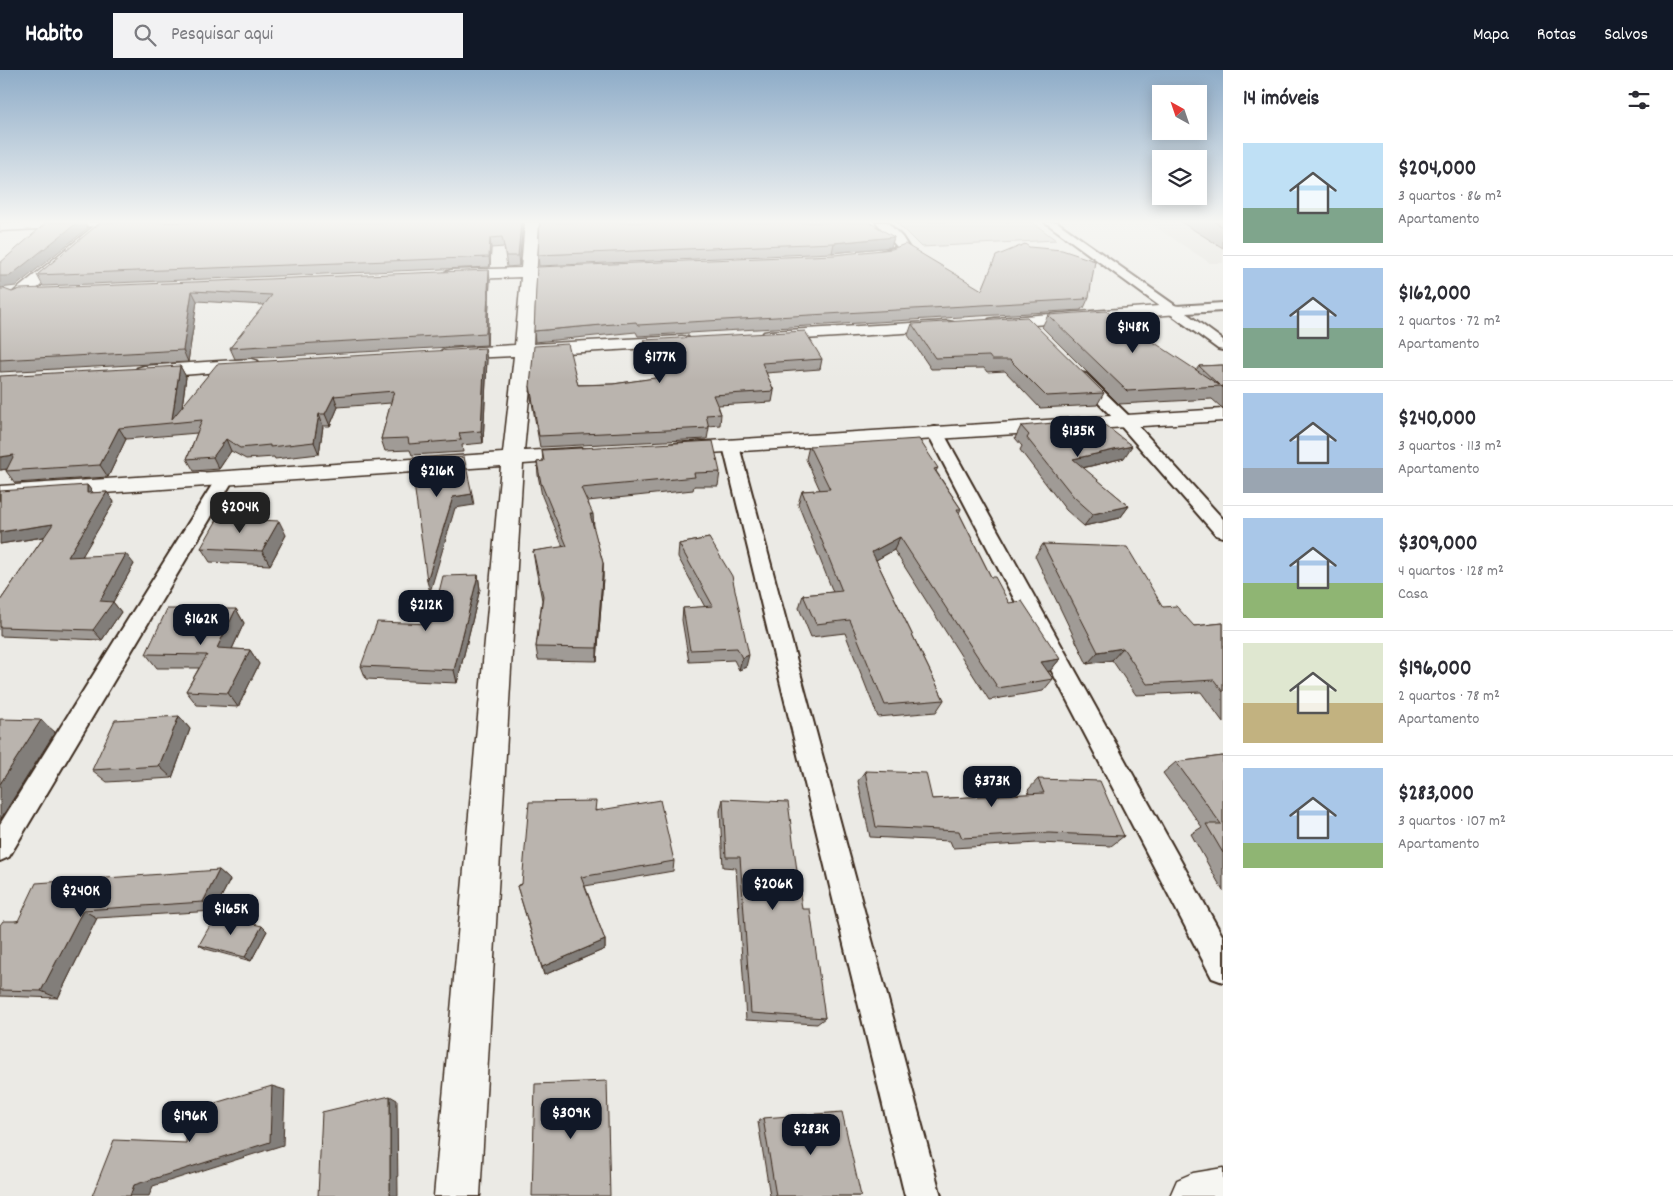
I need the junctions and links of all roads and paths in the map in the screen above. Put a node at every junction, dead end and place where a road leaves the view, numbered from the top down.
1 (44, 275) edge
2 (473, 275) edge
3 (533, 275) edge
4 (1123, 275) edge
5 (439, 276) edge
6 (52, 291) edge
7 (23, 292) junction
8 (0, 294) edge
9 (1223, 307) edge
10 (1172, 310) junction
11 (0, 311) edge
12 (1026, 321) junction
13 (1039, 335) edge
14 (751, 337) edge
15 (702, 340) edge
16 (1223, 346) edge
17 (524, 349) junction
18 (435, 355) edge
19 (267, 364) edge
20 (1072, 368) edge
21 (129, 372) edge
22 (1223, 415) edge
23 (1125, 421) junction
24 (936, 432) junction
25 (731, 446) junction
26 (662, 449) edge
27 (602, 452) edge
28 (513, 457) junction
29 (226, 477) junction
30 (0, 493) edge
31 (1223, 531) edge
32 (0, 848) edge
33 (1223, 967) edge
34 (1223, 1191) edge
35 (457, 1196) edge
36 (923, 1196) edge
37 (1193, 1196) edge

1 - 7 street
2 - 5 street
3 - 17 street
4 - 10 lane
6 - 7 street
7 - 8 street
7 - 11 street
9 - 10 lane
10 - 12 street
10 - 16 lane
12 - 13 lane
12 - 14 street
15 - 17 street
17 - 18 street
17 - 28 street
19 - 21 street
20 - 23 lane
22 - 23 street
23 - 24 street
23 - 31 lane
24 - 25 street
24 - 33 lane
25 - 26 street
25 - 36 lane
27 - 28 street
28 - 29 street
28 - 35 street
29 - 30 street
29 - 32 lane
34 - 37 street

